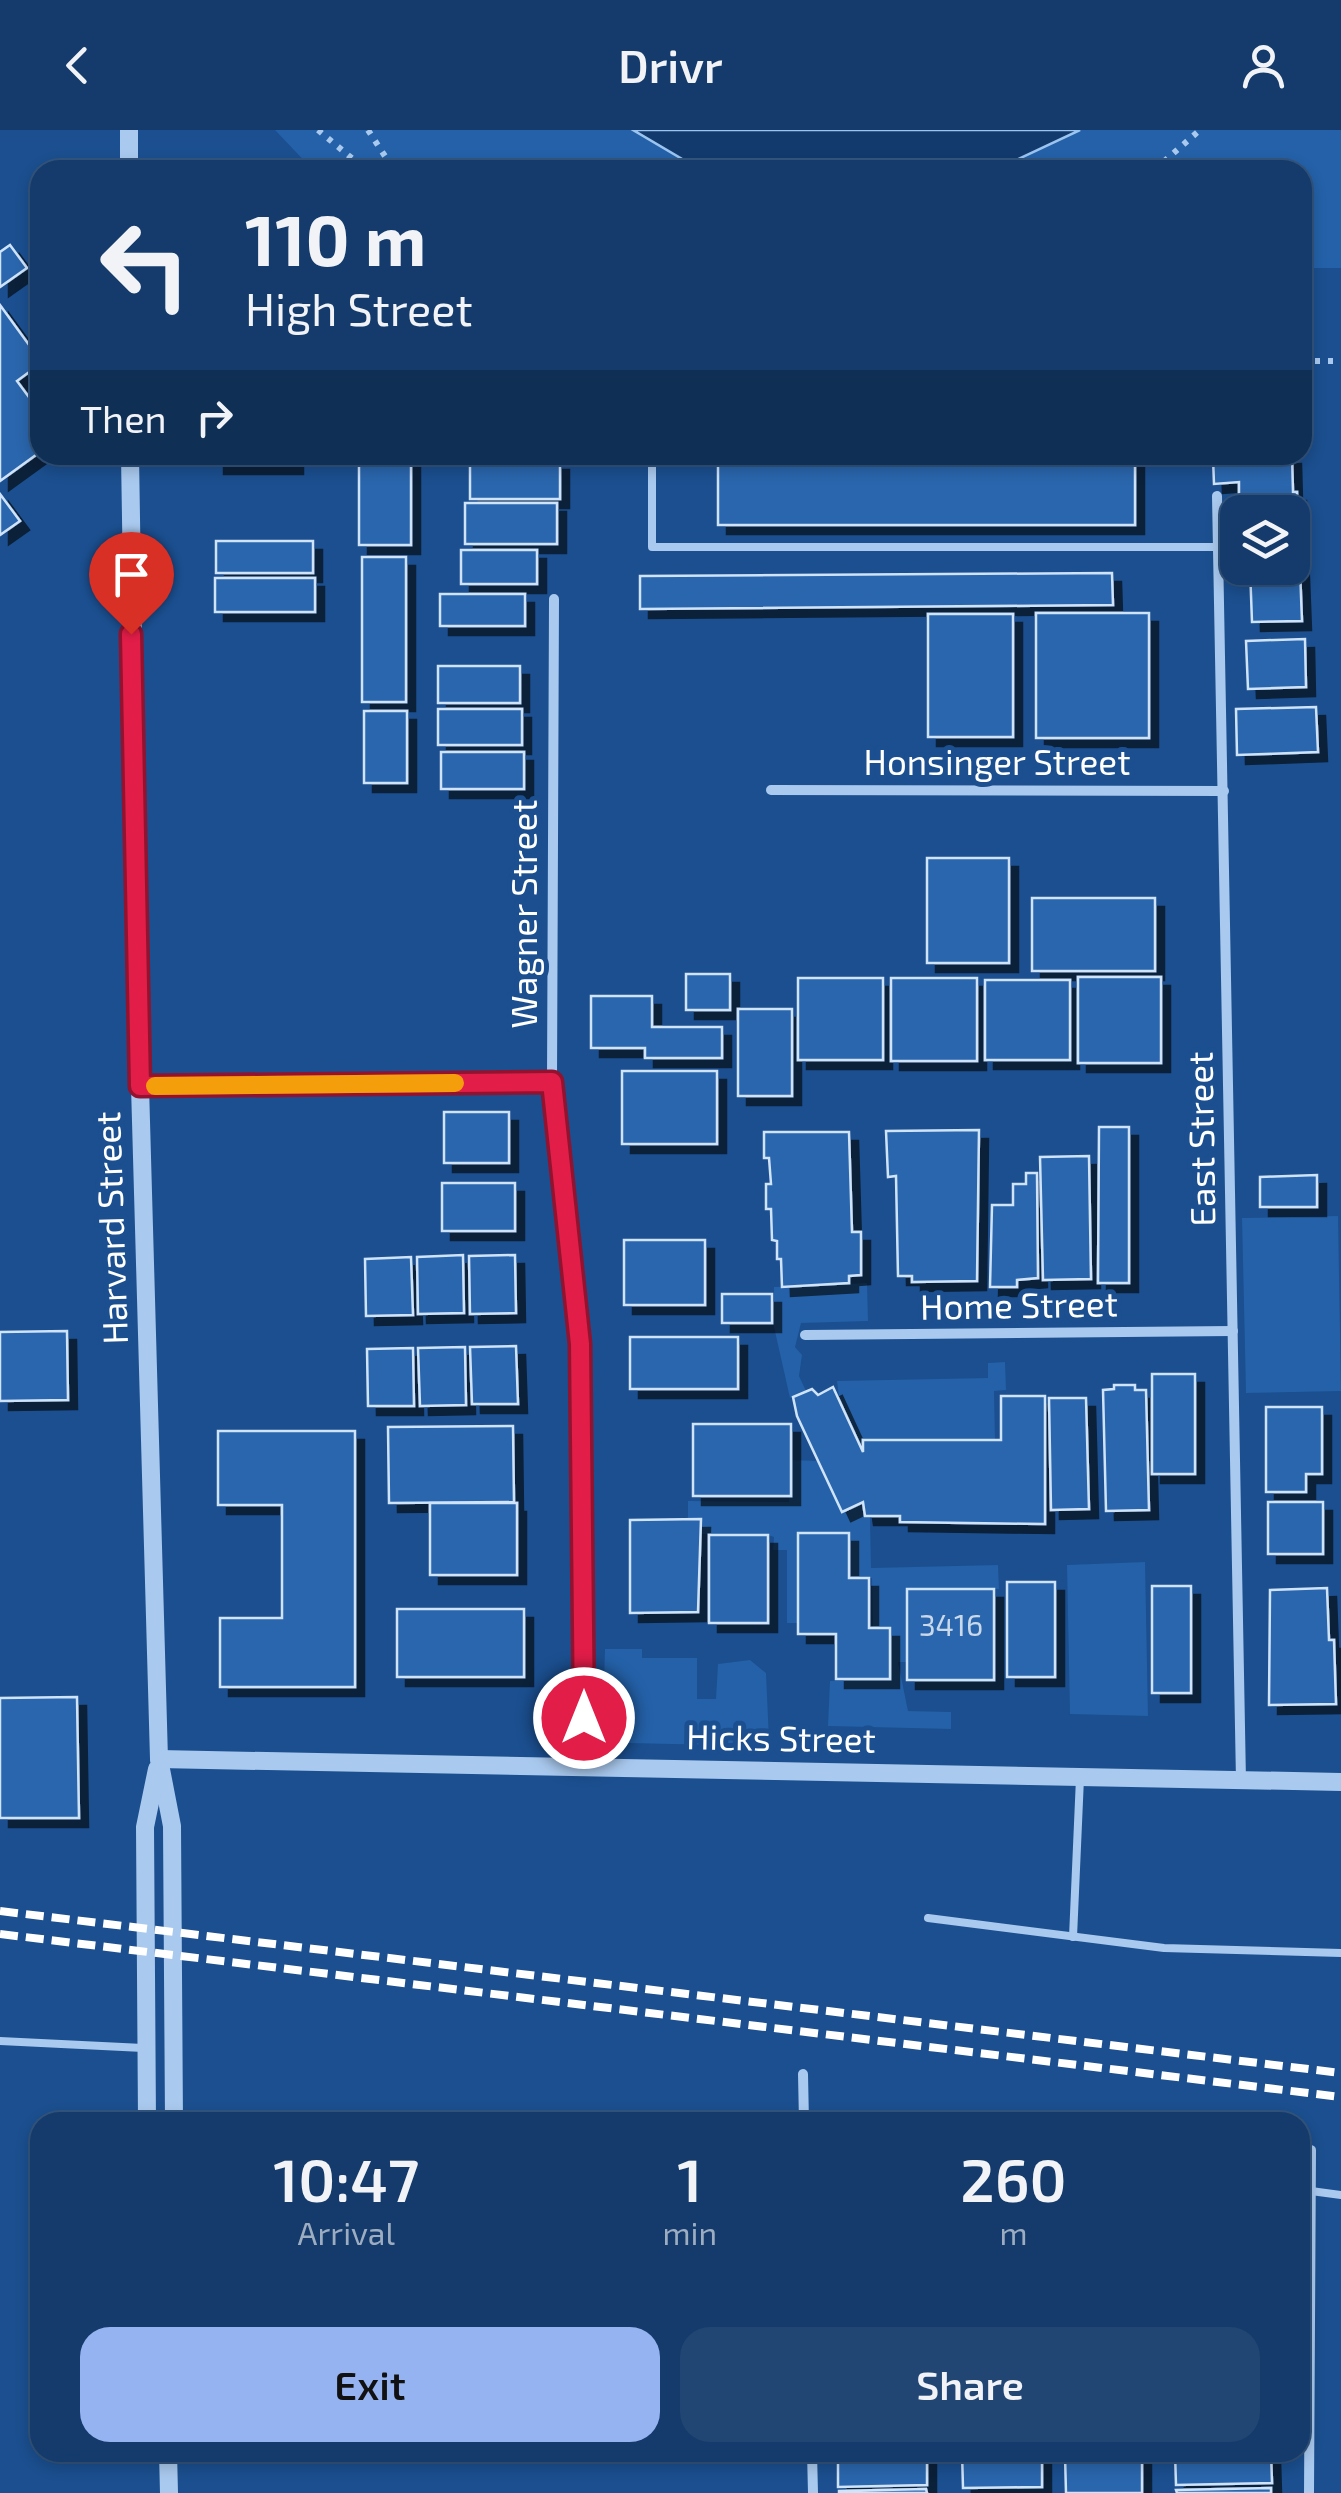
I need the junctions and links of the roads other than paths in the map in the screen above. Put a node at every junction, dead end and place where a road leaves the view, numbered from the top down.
1 (129, 130) edge
2 (129, 160) edge
3 (130, 465) edge
4 (652, 465) edge
5 (1217, 496) dead end
6 (1218, 548) junction
7 (554, 599) dead end
8 (771, 790) dead end
9 (1224, 790) junction
10 (552, 1082) junction
11 (140, 1086) junction
12 (1233, 1332) junction
13 (805, 1335) dead end
14 (159, 1759) junction
15 (584, 1768) junction
16 (1080, 1778) junction
17 (1241, 1781) junction
18 (1341, 1782) edge
19 (928, 1918) dead end
20 (1073, 1936) junction
21 (1341, 1953) edge
22 (0, 2041) edge
23 (148, 2048) junction
24 (803, 2074) dead end
25 (148, 2112) edge
26 (174, 2112) edge
27 (804, 2112) edge
28 (1311, 2150) dead end
29 (1311, 2191) junction
30 (1341, 2194) edge
31 (1310, 2342) edge
32 (168, 2462) edge
33 (812, 2462) edge
34 (1309, 2462) edge
35 (168, 2493) edge
36 (813, 2493) edge
37 (1309, 2493) edge

1 - 2 street
3 - 11 street, Harvard Street
4 - 6 lane
5 - 6 street, East Street
6 - 9 street, East Street
7 - 10 street, Wagner Street
8 - 9 street, Honsinger Street
9 - 12 street, East Street
10 - 11 street
10 - 15 street, Wagner Street
11 - 14 street, Harvard Street
12 - 13 street, Home Street
12 - 17 street, East Street
14 - 15 street, Hicks Street
14 - 23 street, Harvard Street
14 - 26 street, Harvard Street
15 - 16 street, Hicks Street
16 - 17 street, Hicks Street
16 - 20 lane
17 - 18 street, Hicks Street
19 - 20 lane
20 - 21 lane
22 - 23 lane
23 - 25 street, Harvard Street
24 - 27 street
28 - 29 street
29 - 30 lane
29 - 31 street
32 - 35 street
33 - 36 street
34 - 37 street

